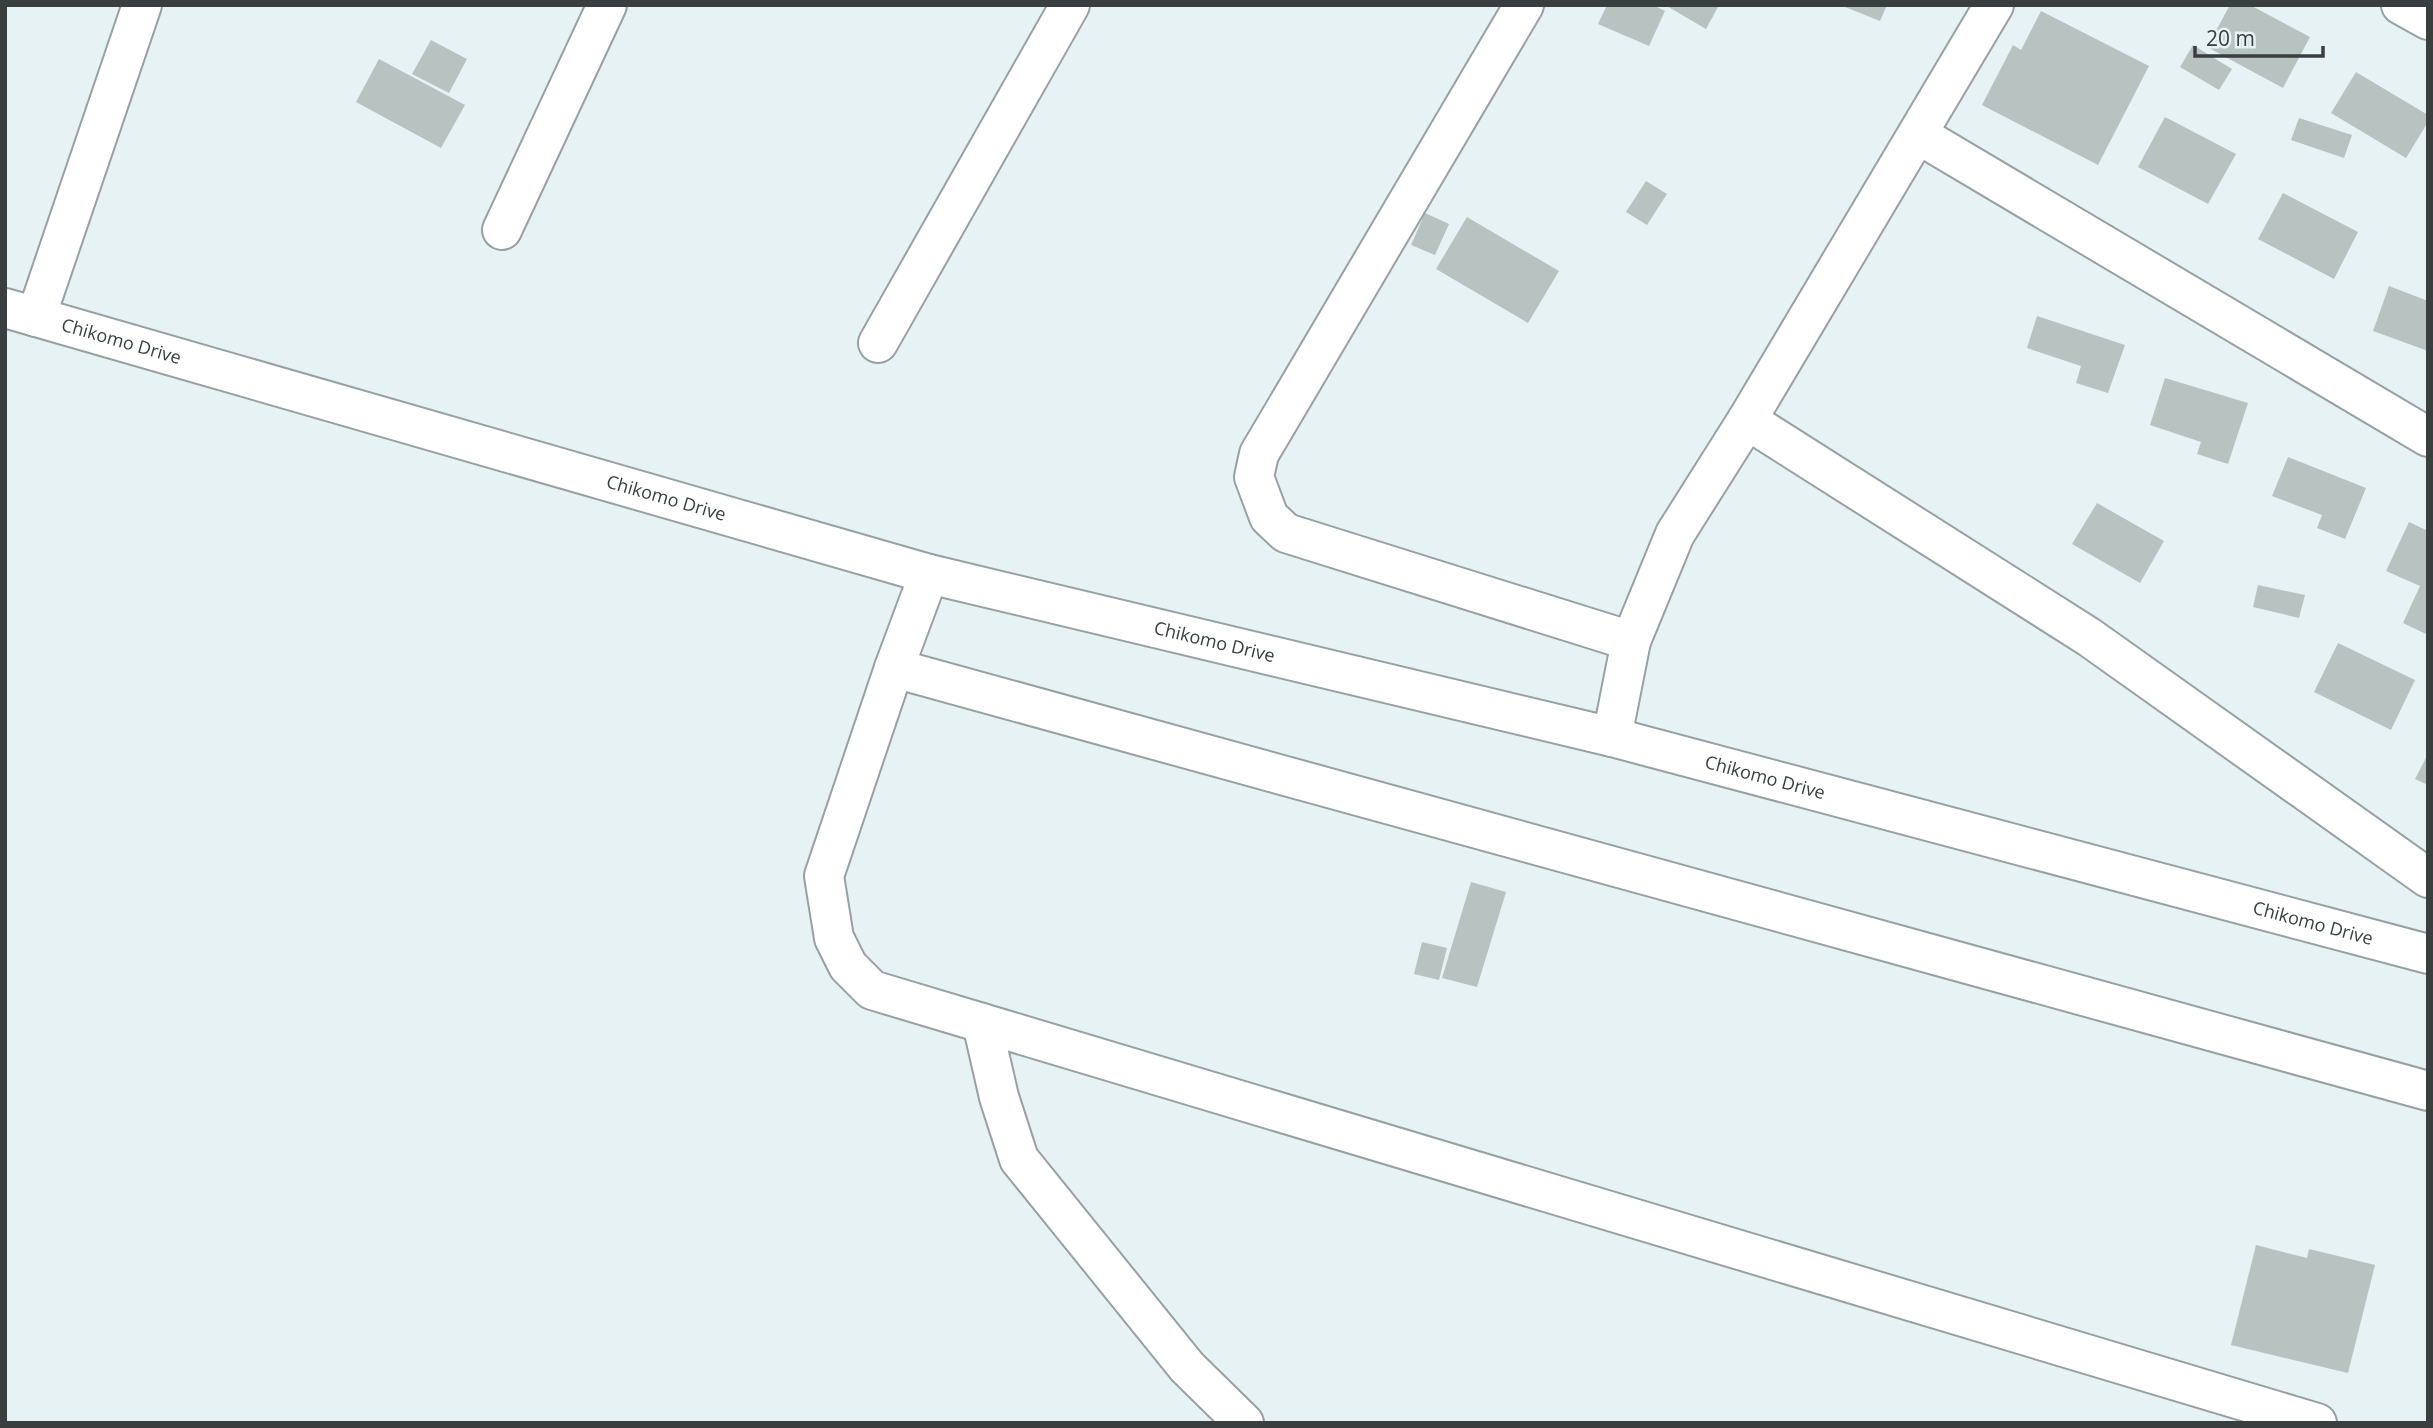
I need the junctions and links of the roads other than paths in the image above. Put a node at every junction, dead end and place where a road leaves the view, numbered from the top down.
1 (607, 5) edge
2 (1070, 5) edge
3 (1524, 5) edge
4 (1994, 5) edge
5 (2402, 5) edge
6 (136, 7) edge
7 (2428, 20) edge
8 (1919, 135) junction
9 (502, 230) dead end
10 (21, 312) edge
11 (878, 342) dead end
12 (1747, 420) junction
13 (2428, 437) edge
14 (929, 574) junction
15 (1631, 641) junction
16 (894, 668) junction
17 (1612, 737) junction
18 (2428, 878) edge
19 (2428, 954) edge
20 (982, 1023) junction
21 (2428, 1091) edge
22 (1244, 1423) edge
23 (2317, 1423) edge

1 - 9 street
2 - 11 street
3 - 15 street
4 - 8 street
5 - 7 street
6 - 10 street
8 - 12 street
8 - 13 street
10 - 14 street, Chikomo Drive
12 - 15 street
12 - 18 street
14 - 16 street
14 - 17 street, Chikomo Drive
15 - 17 street
16 - 20 street
16 - 21 street
17 - 19 street, Chikomo Drive
20 - 22 street
20 - 23 street

